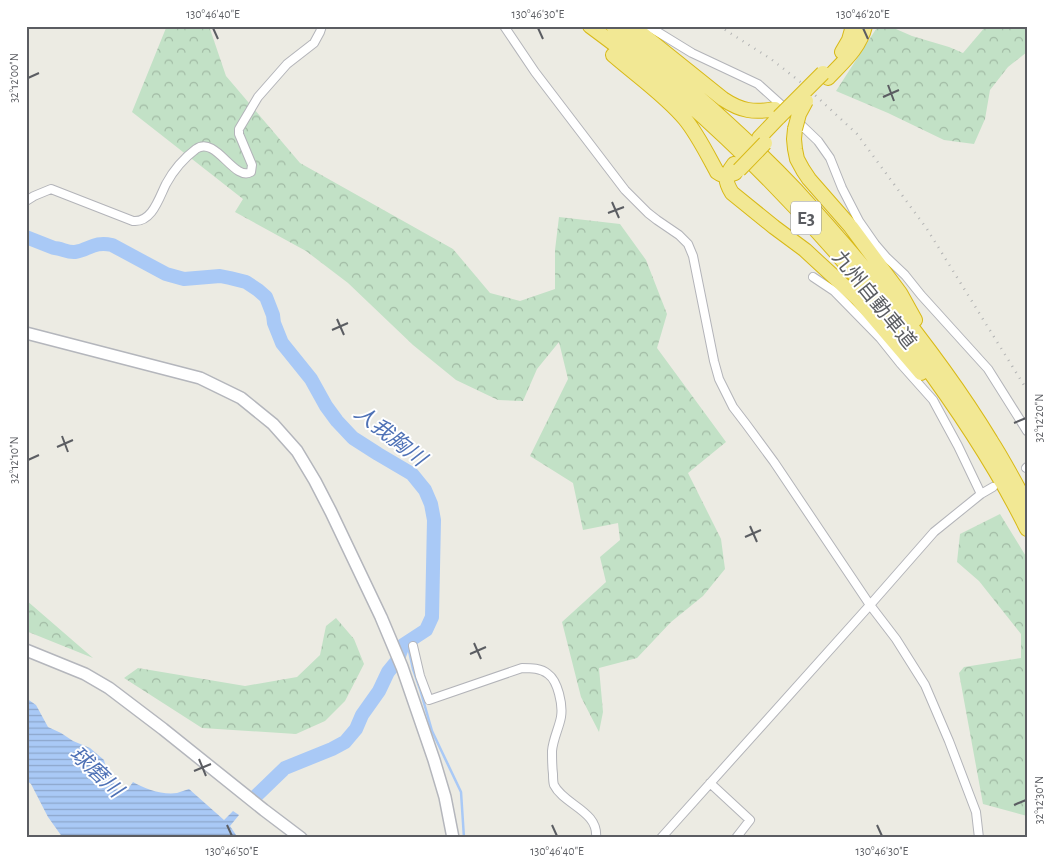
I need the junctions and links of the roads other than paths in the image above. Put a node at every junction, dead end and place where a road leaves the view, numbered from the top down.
1 (322, 26) edge
2 (504, 26) edge
3 (584, 26) edge
4 (590, 26) edge
5 (613, 26) edge
6 (632, 26) edge
7 (648, 26) edge
8 (853, 26) edge
9 (865, 26) edge
10 (825, 76) junction
11 (783, 119) junction
12 (726, 176) junction
13 (26, 201) edge
14 (813, 277) dead end
15 (26, 333) edge
16 (934, 356) junction
17 (1027, 431) edge
18 (982, 447) junction
19 (992, 487) dead end
20 (981, 494) junction
21 (1027, 504) edge
22 (1027, 529) edge
23 (870, 605) junction
24 (413, 646) dead end
25 (26, 650) edge
26 (710, 783) junction
27 (301, 838) edge
28 (453, 838) edge
29 (596, 838) edge
30 (661, 838) edge
31 (736, 838) edge
32 (979, 838) edge

1 - 13 street
2 - 23 street
3 - 12 highway
4 - 18 highway, 九州自動車道 / E3
5 - 16 highway, 九州自動車道 / E3
6 - 11 highway
7 - 17 street
8 - 10 highway
9 - 10 highway
10 - 11 highway
11 - 12 highway, bridge
11 - 16 highway
12 - 18 highway
14 - 20 street
15 - 28 street
16 - 21 highway, 九州自動車道 / E3
18 - 22 highway, 九州自動車道 / E3
19 - 20 street
20 - 23 street
23 - 26 street
23 - 32 street
24 - 29 street
25 - 27 street
26 - 30 street
26 - 31 street

